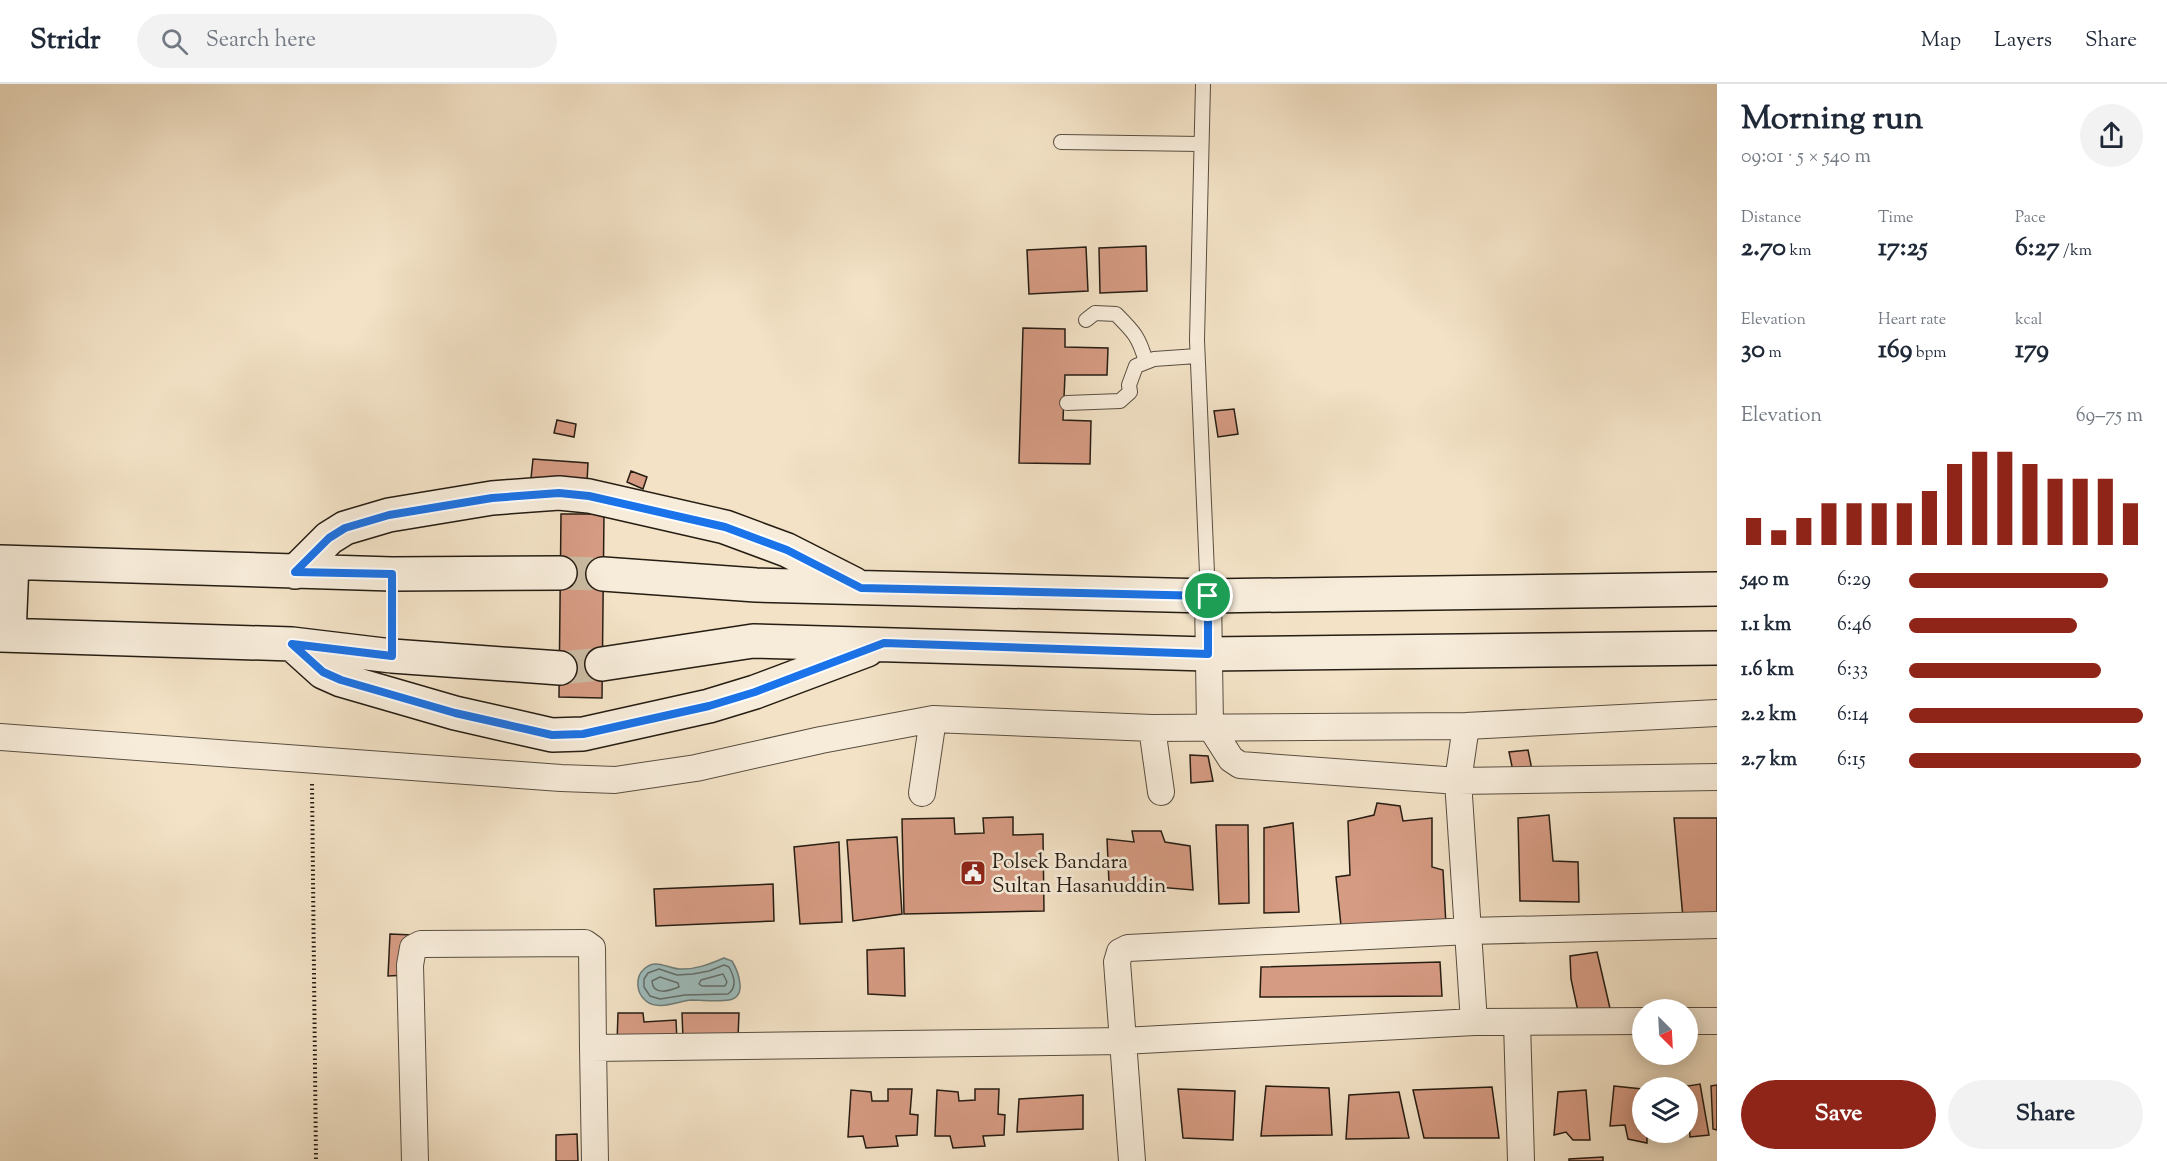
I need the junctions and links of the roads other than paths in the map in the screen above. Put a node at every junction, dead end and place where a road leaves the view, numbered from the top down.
1 (1203, 84) edge
2 (1061, 142) dead end
3 (1201, 144) junction
4 (1086, 321) dead end
5 (1197, 356) junction
6 (1146, 362) junction
7 (1067, 403) dead end
8 (6, 563) edge
9 (295, 572) junction
10 (560, 573) tunnel mouth
11 (603, 574) tunnel mouth
12 (861, 588) junction
13 (1717, 589) edge
14 (1208, 596) junction
15 (4, 635) edge
16 (884, 643) junction
17 (292, 644) junction
18 (1717, 648) edge
19 (1208, 654) junction
20 (602, 664) tunnel mouth
21 (560, 668) tunnel mouth
22 (1717, 713) edge
23 (933, 719) junction
24 (1210, 726) junction
25 (1466, 726) junction
26 (1152, 728) junction
27 (0, 737) edge
28 (1717, 777) edge
29 (1458, 782) junction
30 (1161, 792) dead end
31 (922, 793) dead end
32 (1717, 926) edge
33 (1469, 931) junction
34 (1698, 1021) edge
35 (1717, 1021) edge
36 (1474, 1022) junction
37 (1517, 1022) junction
38 (1632, 1022) edge
39 (1123, 1041) junction
40 (593, 1048) junction
41 (415, 1161) edge
42 (595, 1161) edge
43 (1132, 1161) edge
44 (1521, 1161) edge

1 - 3 lane
2 - 3 lane
3 - 5 lane
4 - 6 lane
5 - 6 lane
5 - 14 lane
6 - 7 lane
8 - 9 main road
8 - 15 main road
9 - 10 main road
9 - 12 main road
11 - 12 main road
12 - 14 main road
13 - 14 main road
14 - 19 street
15 - 17 main road
16 - 17 main road
16 - 19 main road
16 - 20 main road
17 - 21 main road
18 - 19 main road
19 - 24 street
22 - 25 street
23 - 26 street
23 - 27 street
23 - 31 street
24 - 25 street
24 - 26 street
24 - 29 street
25 - 29 street
26 - 30 street
28 - 29 street
29 - 33 street
32 - 33 street
33 - 36 street
33 - 39 street
34 - 35 street
36 - 37 street
36 - 39 street
37 - 38 street
37 - 44 street
39 - 40 street
39 - 43 street
40 - 41 street
40 - 42 street

